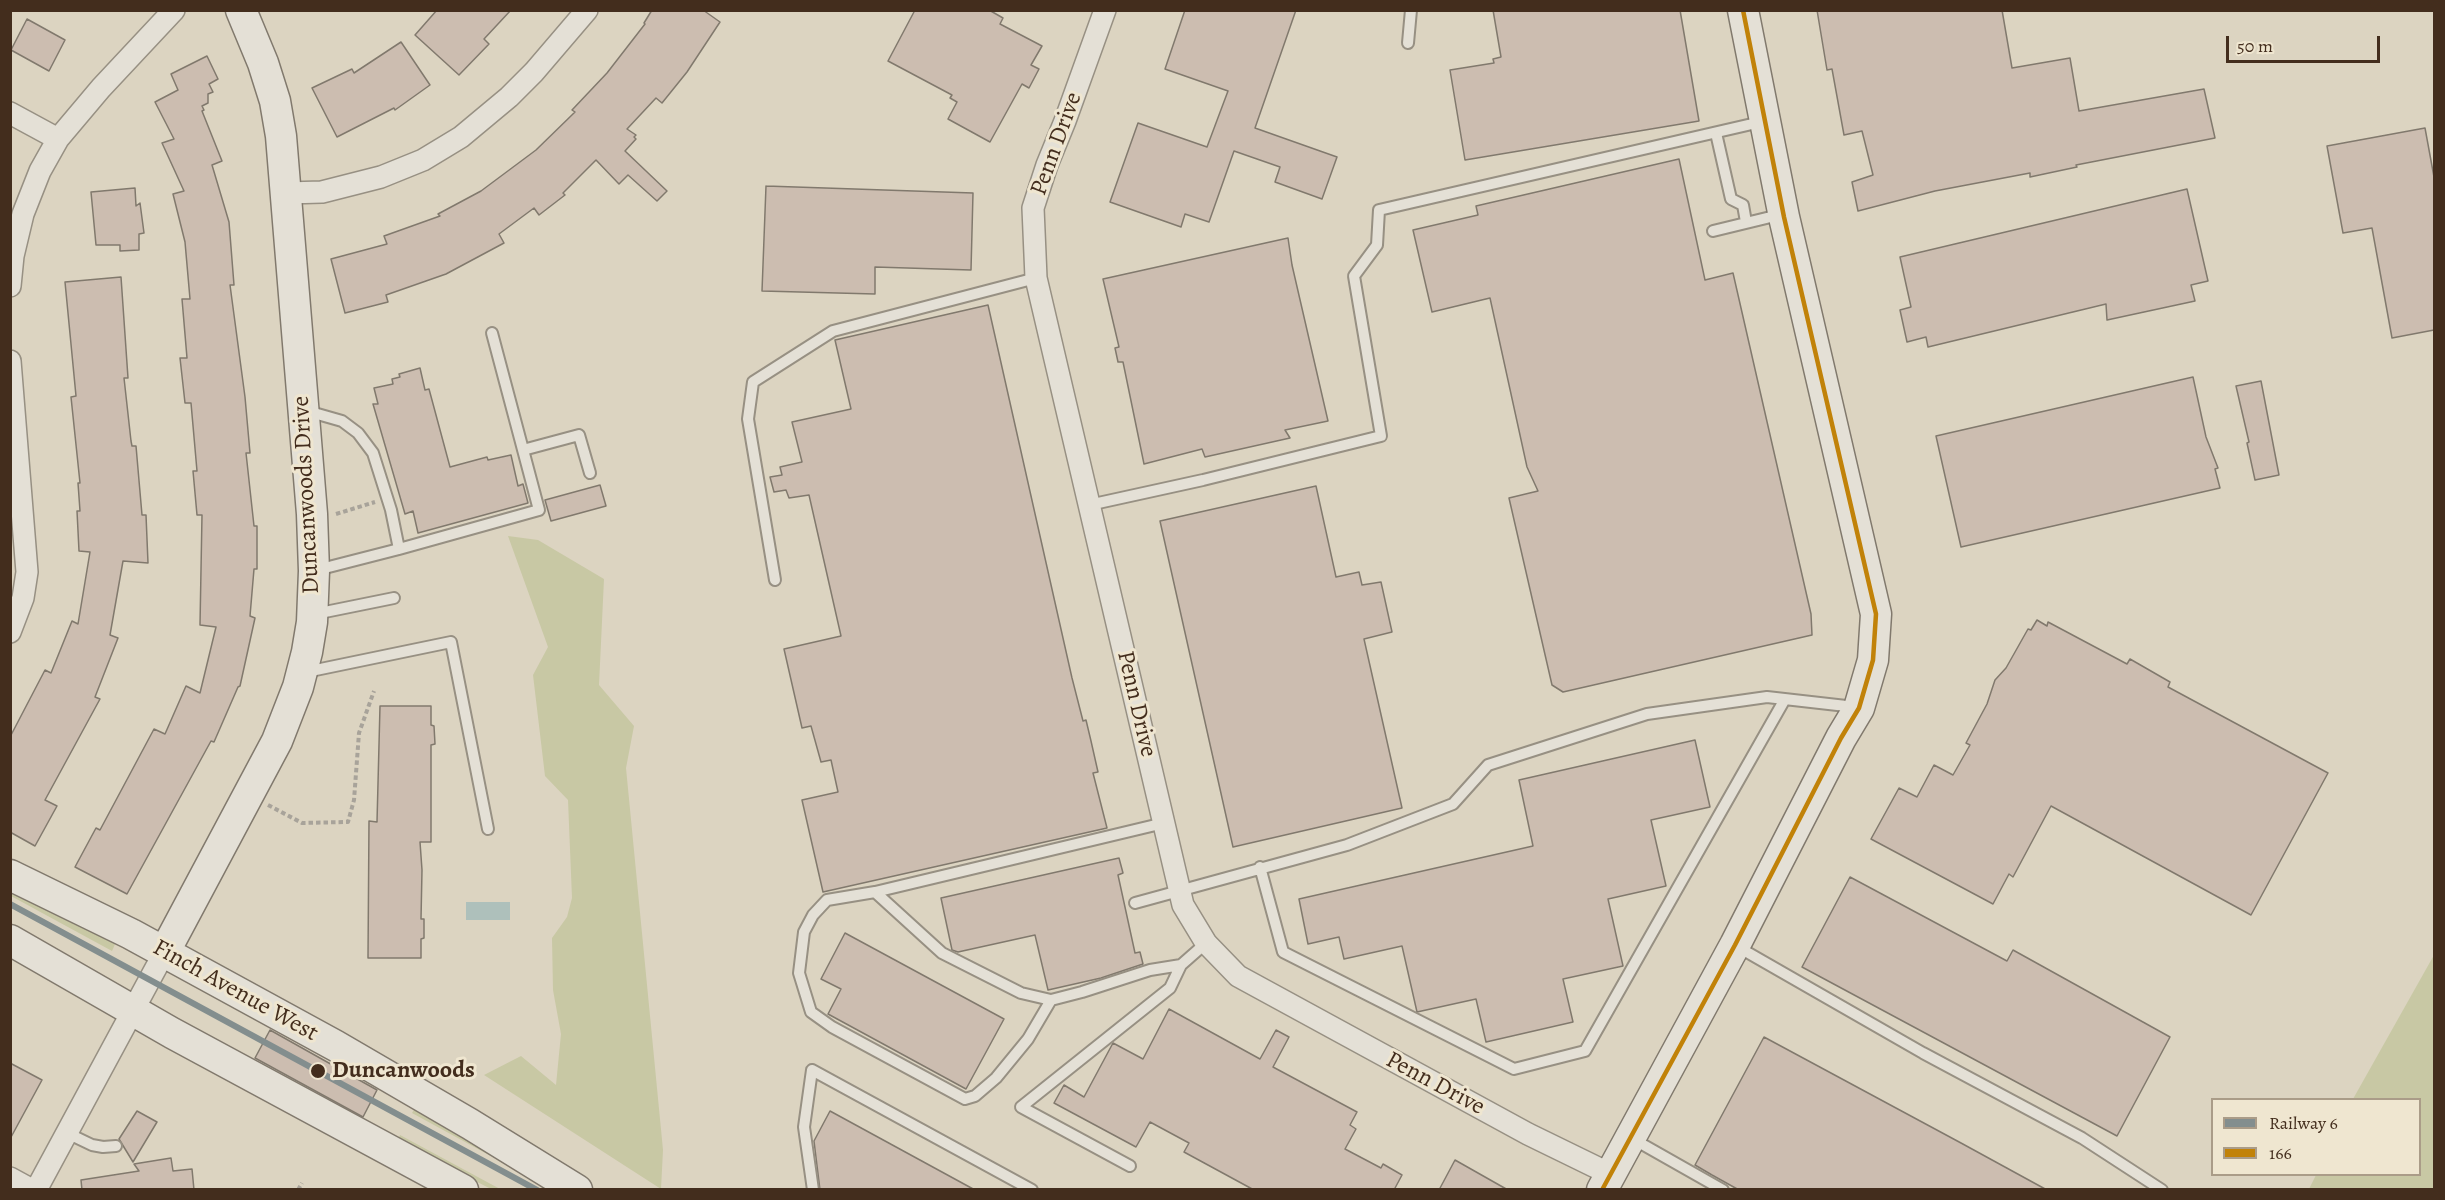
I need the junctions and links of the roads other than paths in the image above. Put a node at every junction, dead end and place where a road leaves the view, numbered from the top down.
1 (174, 10) edge
2 (241, 10) edge
3 (587, 10) edge
4 (1105, 10) edge
5 (1411, 10) edge
6 (1743, 10) edge
7 (1408, 43) dead end
8 (10, 113) edge
9 (1765, 121) junction
10 (1716, 133) junction
11 (58, 139) junction
12 (287, 193) junction
13 (1784, 214) junction
14 (1746, 222) junction
15 (1713, 231) dead end
16 (1036, 278) junction
17 (10, 286) edge
18 (492, 333) dead end
19 (10, 361) edge
20 (303, 410) junction
21 (522, 450) junction
22 (590, 472) dead end
23 (1089, 505) junction
24 (399, 549) junction
25 (314, 570) junction
26 (775, 580) dead end
27 (394, 597) dead end
28 (312, 614) junction
29 (10, 632) edge
30 (301, 673) junction
31 (1785, 699) junction
32 (1859, 708) junction
33 (1164, 823) junction
34 (488, 829) dead end
35 (1260, 867) junction
36 (10, 875) edge
37 (1179, 891) junction
38 (875, 892) junction
39 (1135, 903) dead end
40 (10, 940) edge
41 (1206, 943) junction
42 (1735, 945) junction
43 (164, 953) junction
44 (1181, 965) junction
45 (1051, 1000) junction
46 (134, 1010) junction
47 (67, 1133) junction
48 (1630, 1138) junction
49 (116, 1146) dead end
50 (1130, 1166) dead end
51 (10, 1178) edge
52 (1606, 1182) edge
53 (34, 1190) edge
54 (464, 1190) edge
55 (577, 1190) edge
56 (813, 1190) edge
57 (1032, 1190) edge
58 (1723, 1190) edge
59 (2162, 1190) edge

1 - 11 street
2 - 12 street, Duncanwoods Drive
3 - 12 street
4 - 16 street, Penn Drive
5 - 7 lane
6 - 9 street
8 - 11 street
9 - 10 lane
9 - 13 street
10 - 14 lane
10 - 23 lane
11 - 17 street
12 - 20 street, Duncanwoods Drive
13 - 14 lane
13 - 32 street
14 - 15 lane
16 - 23 street, Penn Drive
16 - 26 lane
18 - 21 lane
19 - 29 street
20 - 24 lane
20 - 25 street, Duncanwoods Drive
21 - 22 lane
21 - 24 lane
23 - 33 street, Penn Drive
24 - 25 lane
25 - 28 street, Duncanwoods Drive
27 - 28 lane
28 - 30 street, Duncanwoods Drive
30 - 34 lane
30 - 43 street, Duncanwoods Drive
31 - 32 lane
31 - 35 lane
31 - 35 lane
32 - 42 street
33 - 37 street, Penn Drive
33 - 38 lane
35 - 37 lane
36 - 43 street, Finch Avenue West
37 - 39 lane
37 - 41 street, Penn Drive
38 - 45 lane
38 - 45 lane
40 - 46 street
41 - 44 lane
41 - 52 street, Penn Drive
42 - 48 street
42 - 59 lane
43 - 46 street
43 - 55 street, Finch Avenue West
44 - 45 lane
44 - 50 lane
46 - 47 street
46 - 54 street
47 - 49 lane
47 - 53 street
48 - 52 street
48 - 58 lane
51 - 53 street
56 - 57 lane

